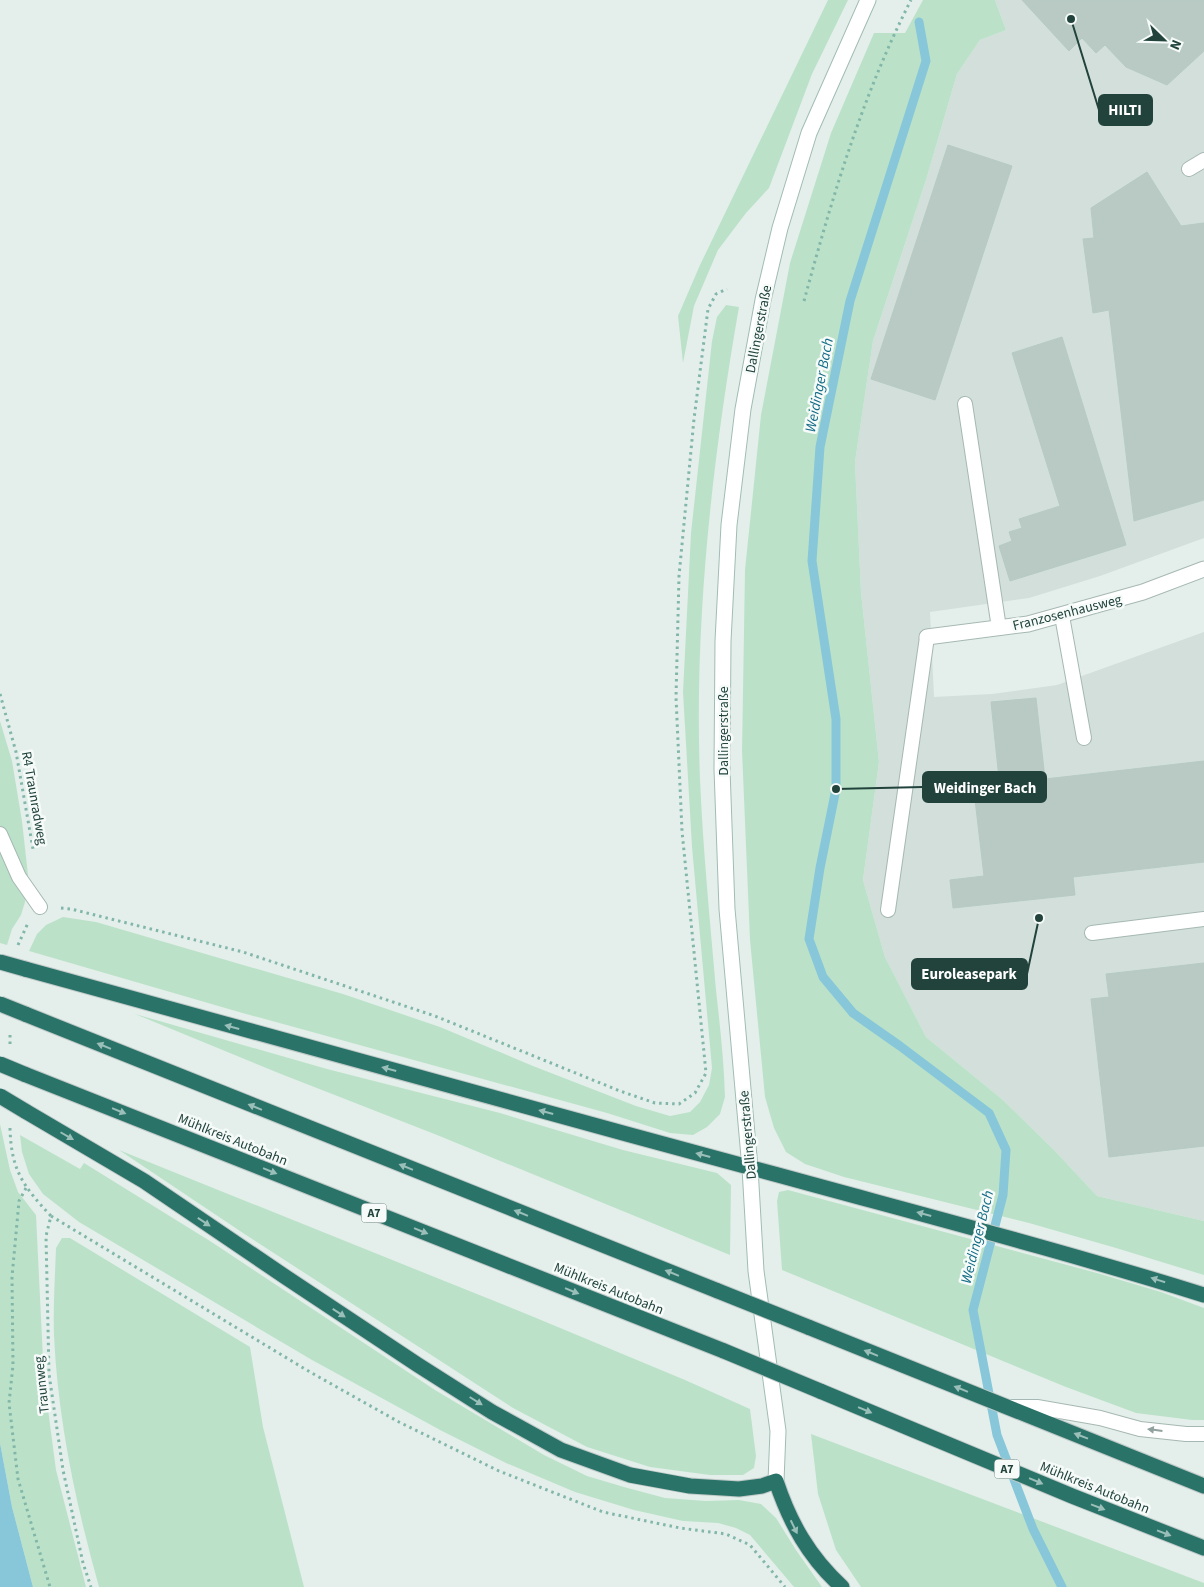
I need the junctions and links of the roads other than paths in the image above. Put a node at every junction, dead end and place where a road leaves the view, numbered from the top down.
1 (868, 0) edge
2 (1204, 160) edge
3 (1189, 169) dead end
4 (966, 404) dead end
5 (1204, 569) edge
6 (1062, 616) junction
7 (999, 628) junction
8 (927, 637) joint
9 (1084, 738) dead end
10 (0, 834) edge
11 (40, 907) road end
12 (888, 910) dead end
13 (1204, 919) edge
14 (1092, 933) dead end
15 (0, 962) edge
16 (0, 1004) edge
17 (0, 1064) edge
18 (0, 1096) edge
19 (750, 1168) junction
20 (1204, 1295) edge
21 (1005, 1407) junction
22 (1204, 1434) edge
23 (776, 1481) junction
24 (1204, 1486) edge
25 (1204, 1548) edge
26 (842, 1587) edge

1 - 19 street, Dallingerstraße
2 - 3 lane
4 - 7 lane
5 - 6 street, Franzosenhausweg
6 - 7 street, Franzosenhausweg
6 - 9 lane
7 - 8 street, Franzosenhausweg
8 - 12 lane
10 - 11 lane
13 - 14 lane
19 -> 15 highway, bridge
21 -> 16 highway, bridge
17 -> 25 highway, Mühlkreis Autobahn / A7, bridge
18 -> 23 highway, bridge
20 -> 19 highway
19 - 23 street, Dallingerstraße
22 -> 21 lane
24 -> 21 highway
23 -> 26 highway

